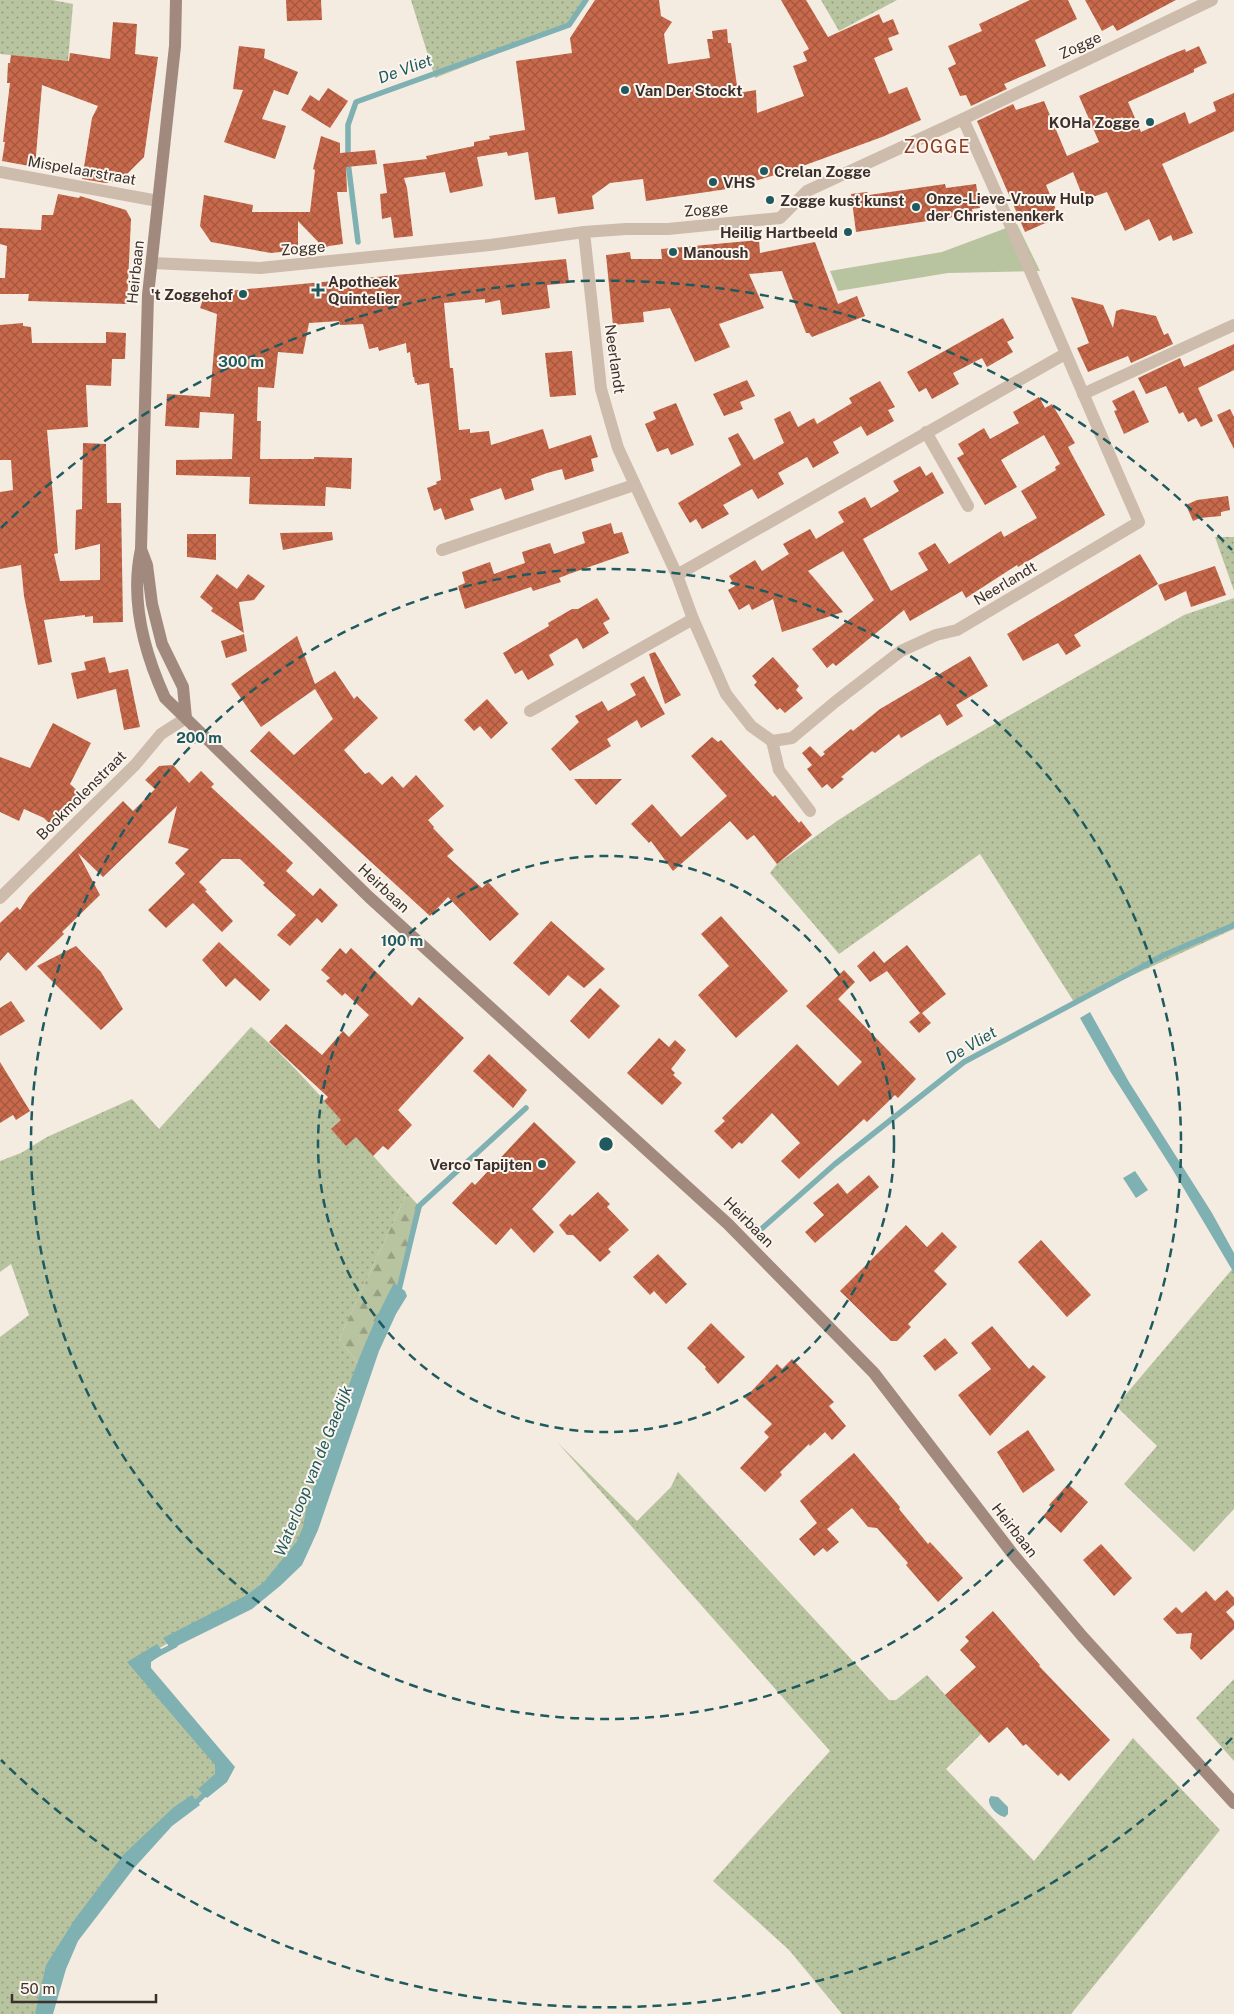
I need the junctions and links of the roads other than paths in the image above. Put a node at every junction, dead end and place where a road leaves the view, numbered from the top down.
1 (176, 0) edge
2 (1212, 0) edge
3 (963, 119) junction
4 (0, 172) edge
5 (158, 201) junction
6 (584, 232) junction
7 (152, 263) junction
8 (1234, 325) edge
9 (1065, 354) junction
10 (1083, 394) junction
11 (926, 432) junction
12 (634, 485) junction
13 (968, 506) dead end
14 (141, 549) junction
15 (442, 550) dead end
16 (677, 576) junction
17 (693, 619) junction
18 (530, 711) dead end
19 (186, 718) junction
20 (772, 741) junction
21 (810, 811) dead end
22 (0, 898) edge
23 (1234, 1803) edge

1 - 5 main road, Heirbaan
2 - 3 street, Zogge
3 - 6 street, Zogge
3 - 9 street, Neerlandt
4 - 5 street, Mispelaarstraat
5 - 7 main road, Heirbaan
6 - 7 street, Zogge
6 - 12 street, Neerlandt
7 - 14 main road, Heirbaan
8 - 10 street
9 - 10 street, Neerlandt
9 - 11 street
10 - 20 street, Neerlandt
11 - 13 street
11 - 16 street
12 - 15 street
12 - 16 street, Neerlandt
14 - 19 main road, Heirbaan
14 - 19 main road, Heirbaan
16 - 17 street, Neerlandt
17 - 18 street
17 - 20 street, Neerlandt
19 - 22 street, Bookmolenstraat
19 - 23 main road, Heirbaan
20 - 21 street

